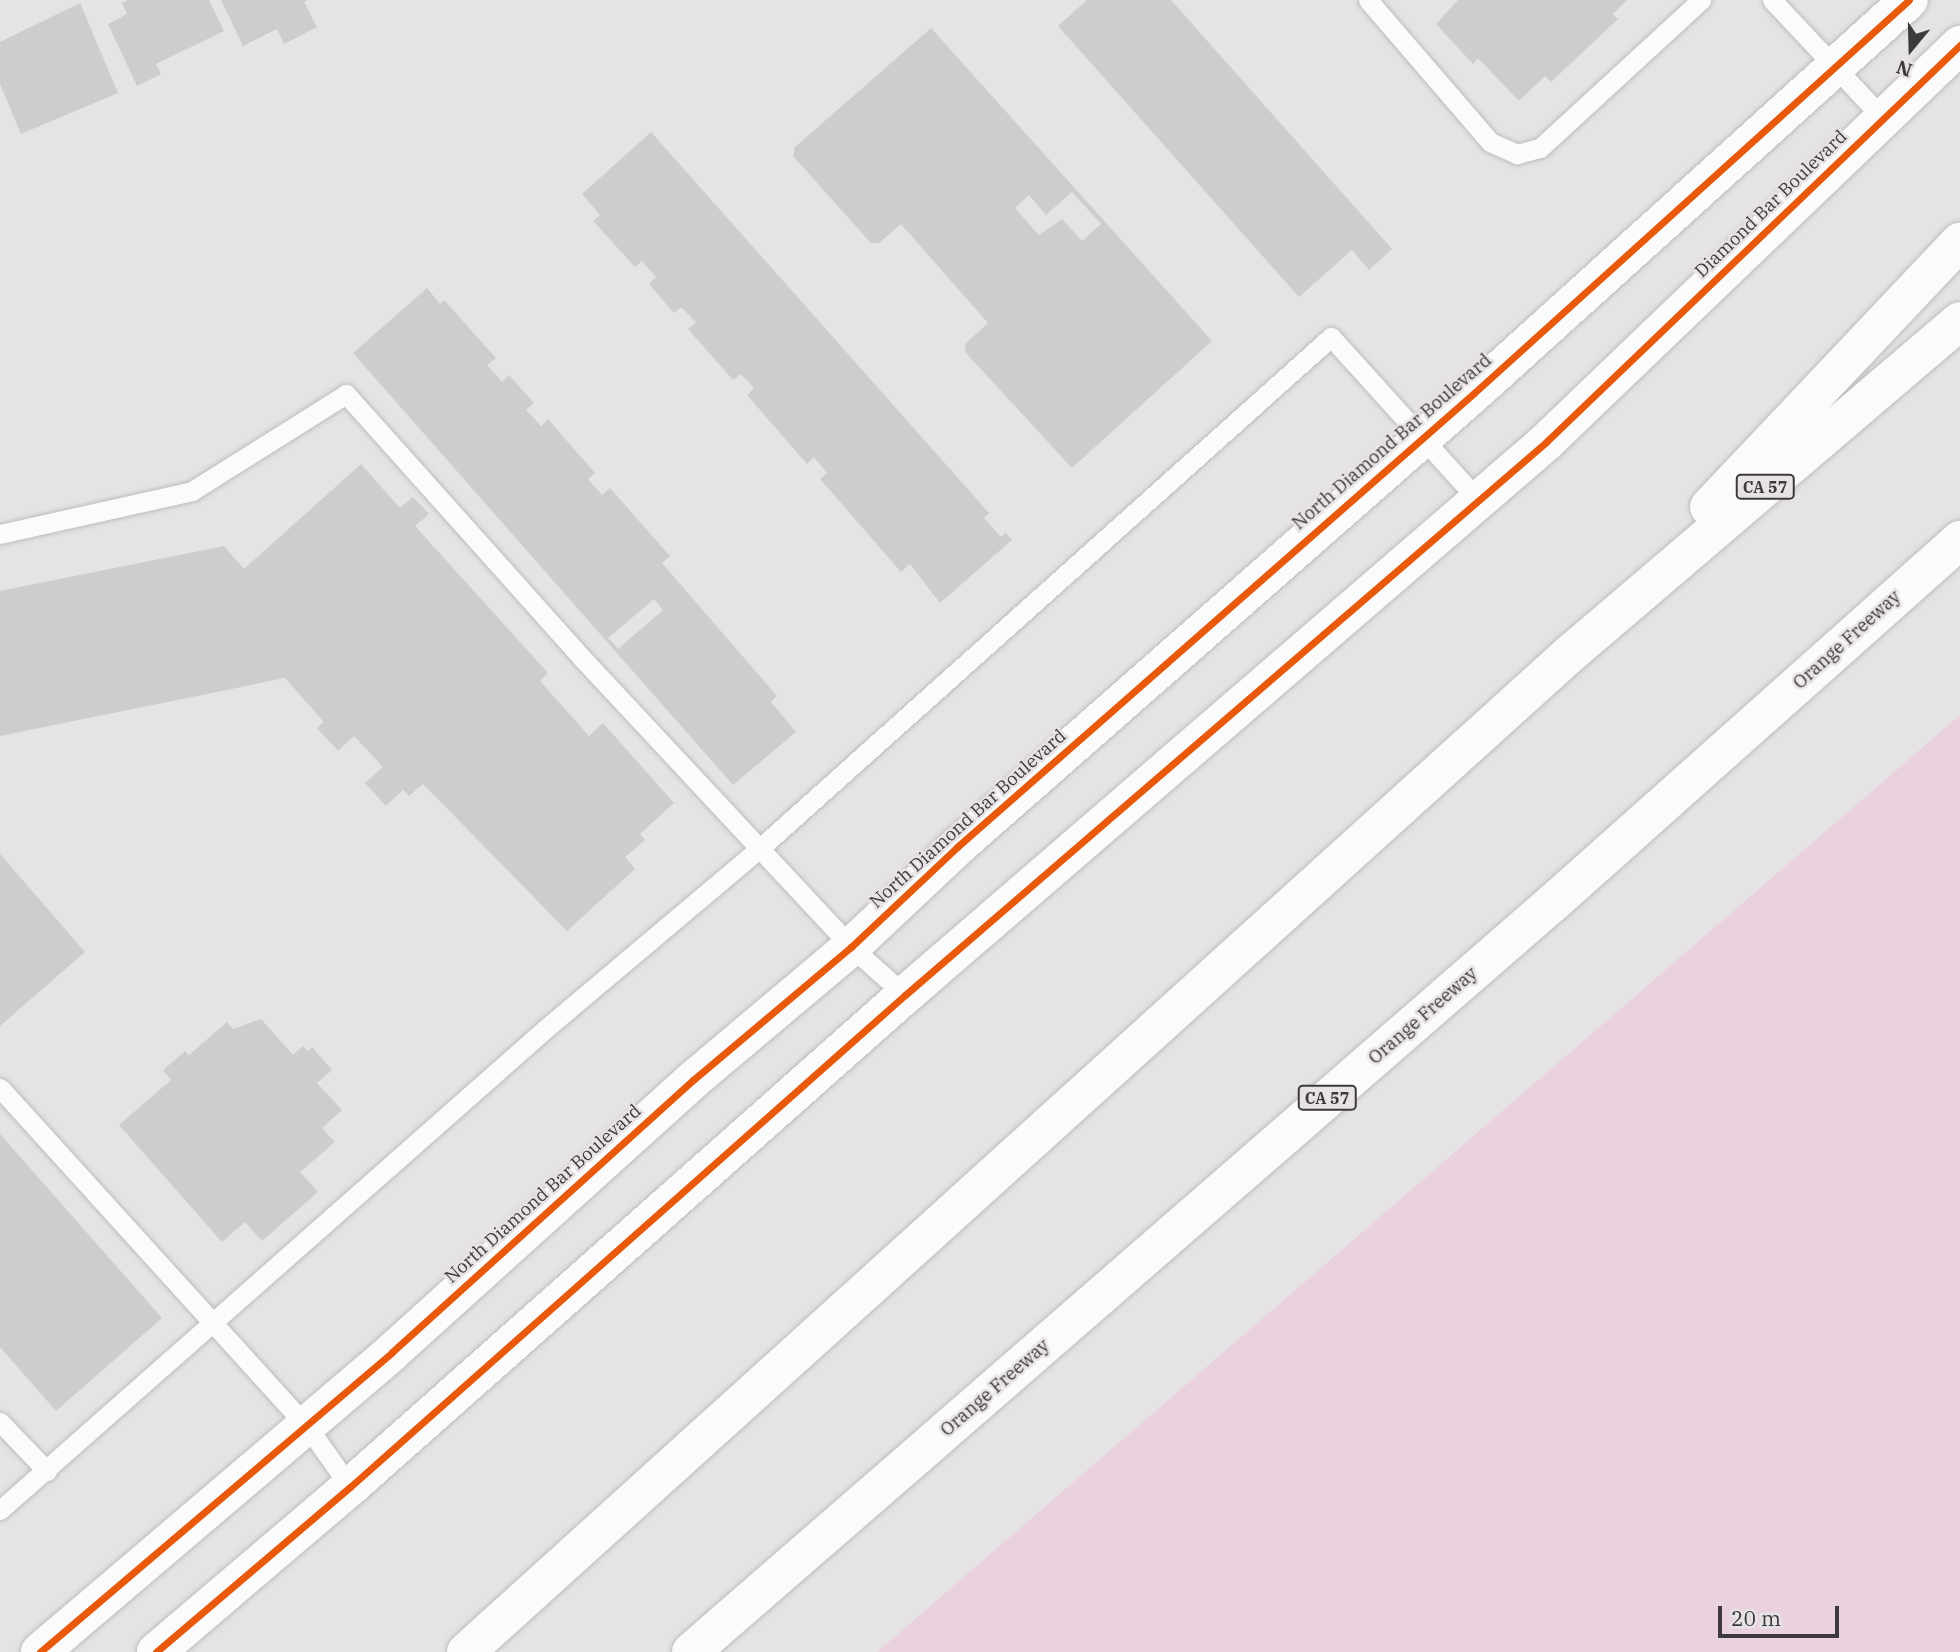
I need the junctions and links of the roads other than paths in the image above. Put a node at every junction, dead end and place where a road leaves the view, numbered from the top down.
1 (1368, 0) edge
2 (1701, 0) edge
3 (1772, 0) edge
4 (1909, 0) edge
5 (1960, 45) edge
6 (1835, 68) junction
7 (1883, 118) junction
8 (1960, 242) edge
9 (1960, 321) edge
10 (1420, 439) junction
11 (1479, 501) junction
12 (0, 534) edge
13 (1960, 540) edge
14 (1571, 653) junction
15 (760, 848) junction
16 (851, 947) junction
17 (905, 995) junction
18 (0, 1087) edge
19 (215, 1322) junction
20 (0, 1422) edge
21 (307, 1426) junction
22 (47, 1471) junction
23 (350, 1487) junction
24 (0, 1510) edge
25 (40, 1652) edge
26 (156, 1652) edge
27 (466, 1652) edge
28 (691, 1652) edge

1 - 2 lane
3 - 6 lane
4 - 6 main road, North Diamond Bar Boulevard
5 - 7 main road
6 - 7 lane
6 - 10 main road, North Diamond Bar Boulevard
7 - 11 main road, Diamond Bar Boulevard
8 - 14 main road
9 - 14 main road, CA 57
10 - 11 lane
10 - 15 lane
10 - 16 main road, North Diamond Bar Boulevard
11 - 17 main road
12 - 15 lane
13 - 28 main road, Orange Freeway / CA 57
14 - 27 main road, CA 57
15 - 16 lane
15 - 19 lane
16 - 17 lane
16 - 21 main road, North Diamond Bar Boulevard
17 - 23 main road
18 - 19 lane
19 - 21 lane
19 - 22 lane
20 - 22 lane
21 - 23 lane
21 - 25 main road, North Diamond Bar Boulevard
22 - 24 lane
23 - 26 main road

